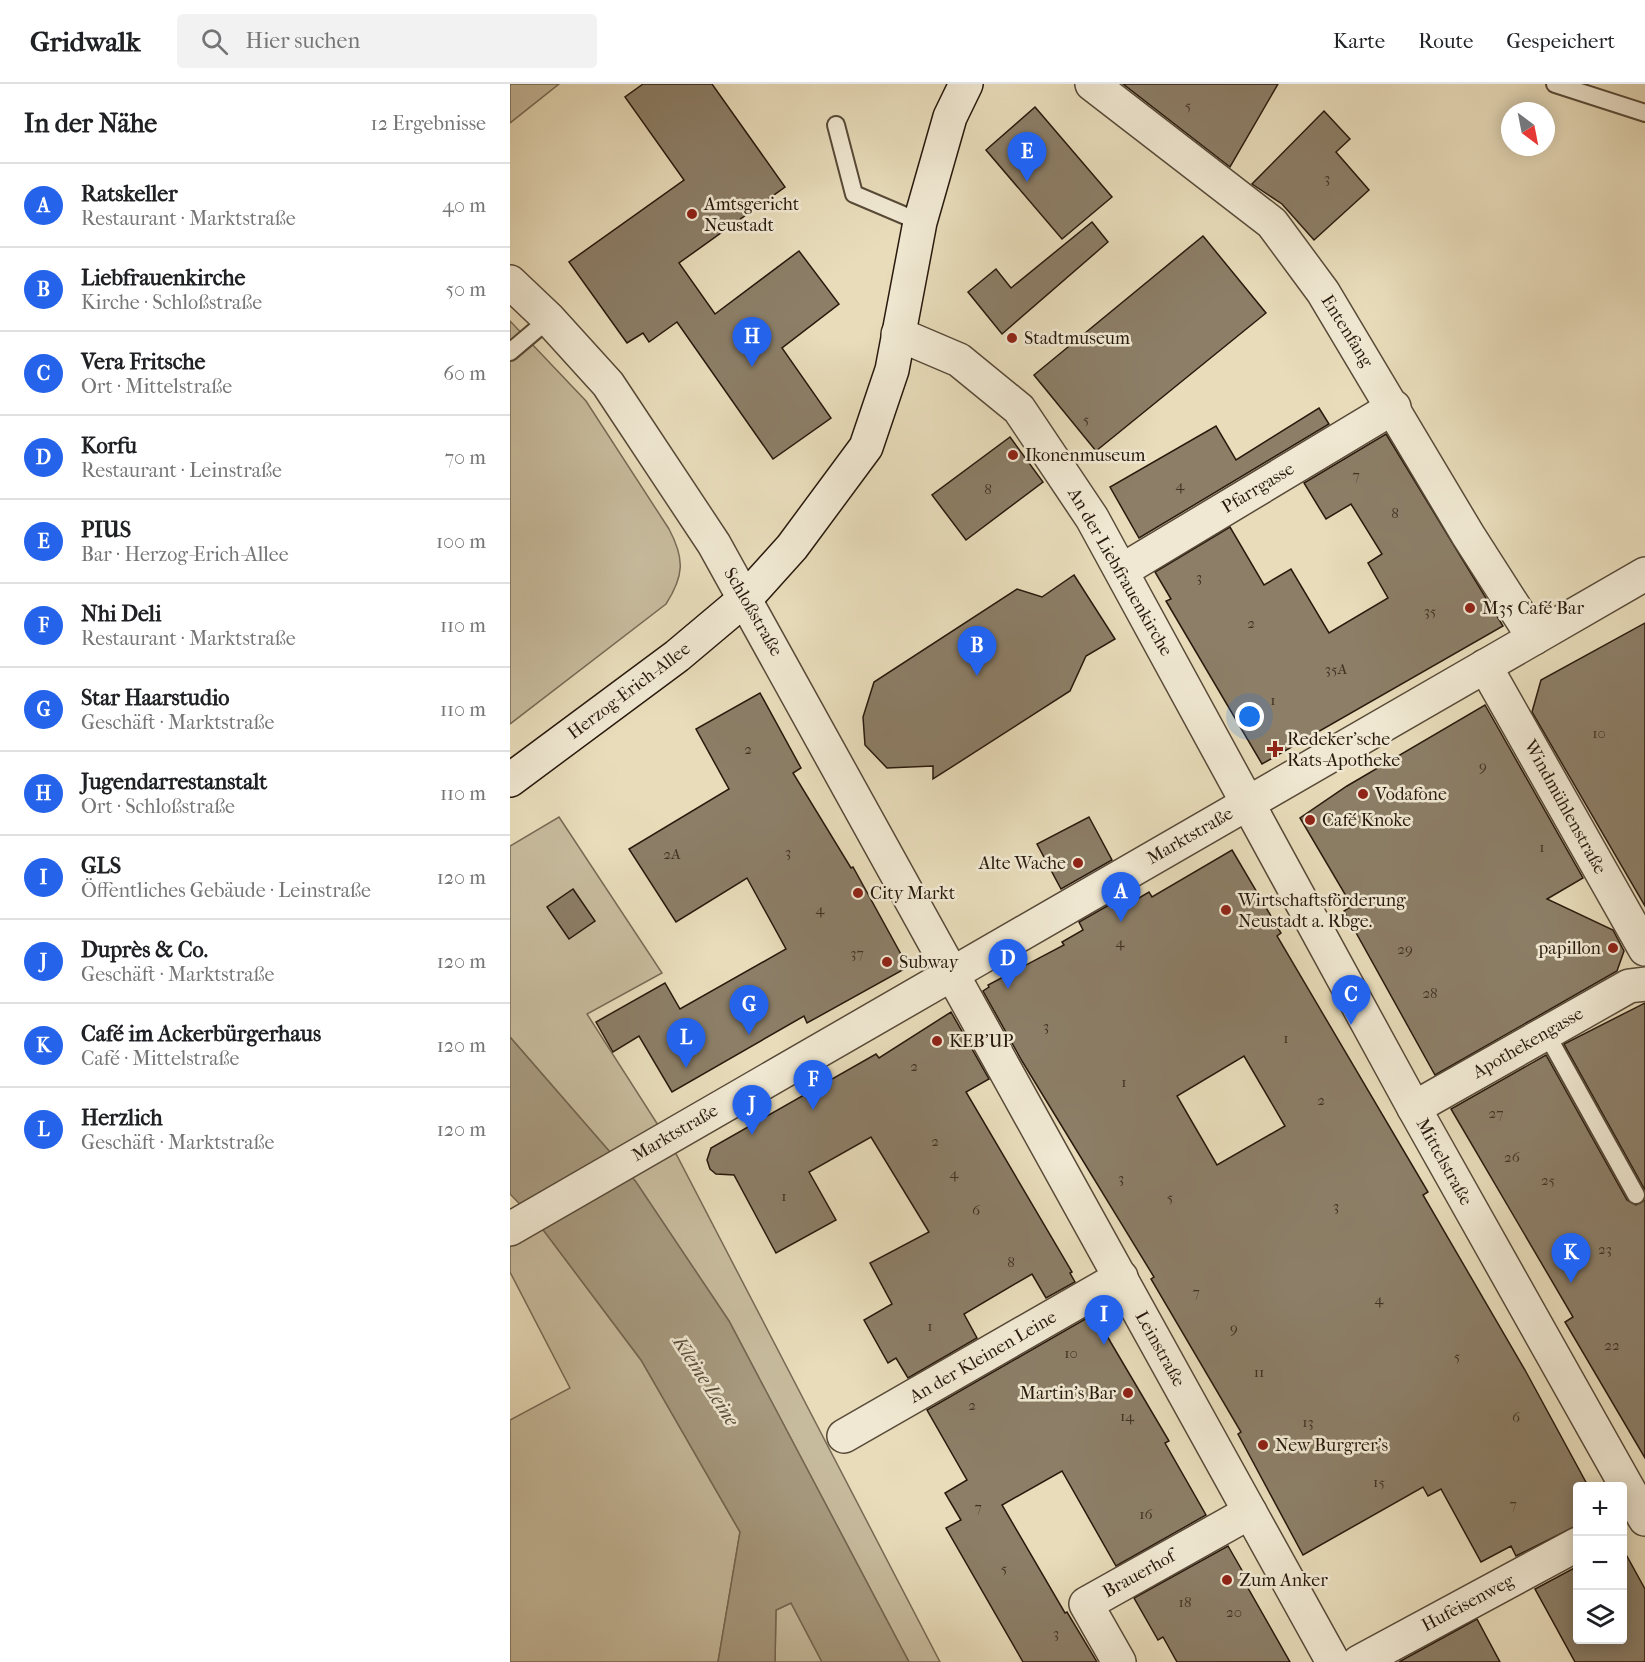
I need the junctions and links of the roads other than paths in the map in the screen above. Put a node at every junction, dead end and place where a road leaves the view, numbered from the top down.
1 (966, 84) edge
2 (1092, 84) edge
3 (1555, 84) edge
4 (1645, 113) edge
5 (836, 125) dead end
6 (920, 222) junction
7 (510, 282) edge
8 (549, 319) junction
9 (898, 334) junction
10 (510, 352) edge
11 (1394, 407) junction
12 (1123, 570) junction
13 (1645, 574) edge
14 (746, 598) junction
15 (1534, 638) junction
16 (1485, 666) junction
17 (510, 780) edge
18 (1248, 802) junction
19 (1645, 949) edge
20 (952, 972) junction
21 (1645, 984) edge
22 (1546, 1033) junction
23 (1414, 1108) junction
24 (1636, 1195) dead end
25 (513, 1228) edge
26 (1121, 1277) junction
27 (844, 1436) dead end
28 (1250, 1512) junction
29 (1638, 1513) edge
30 (1573, 1547) edge
31 (1119, 1662) edge
32 (1333, 1662) edge
33 (1359, 1662) edge

1 - 6 street
2 - 11 street, Entenfang
3 - 4 lane
5 - 6 lane
6 - 9 street, Herzog-Erich-Allee
7 - 8 street, Schloßstraße
8 - 10 lane
8 - 14 street, Schloßstraße
9 - 12 street, An der Liebfrauenkirche
9 - 14 street, Herzog-Erich-Allee
11 - 12 street, Pfarrgasse
11 - 15 street, Entenfang
12 - 18 street, An der Liebfrauenkirche
13 - 15 street, Marktstraße
14 - 17 street, Herzog-Erich-Allee
14 - 20 street, Schloßstraße
15 - 16 street, Marktstraße
16 - 18 street, Marktstraße
16 - 19 street, Windmühlenstraße
18 - 20 street, Marktstraße
18 - 23 street, Mittelstraße
20 - 25 street, Marktstraße
20 - 26 street, Leinstraße
21 - 22 street, Apothekengasse
22 - 23 street, Apothekengasse
22 - 24 lane
23 - 29 street, Mittelstraße
26 - 27 street, An der Kleinen Leine
26 - 28 street, Leinstraße
28 - 31 street, Brauerhof
28 - 32 street, Leinstraße
30 - 33 street, Hufeisenweg

